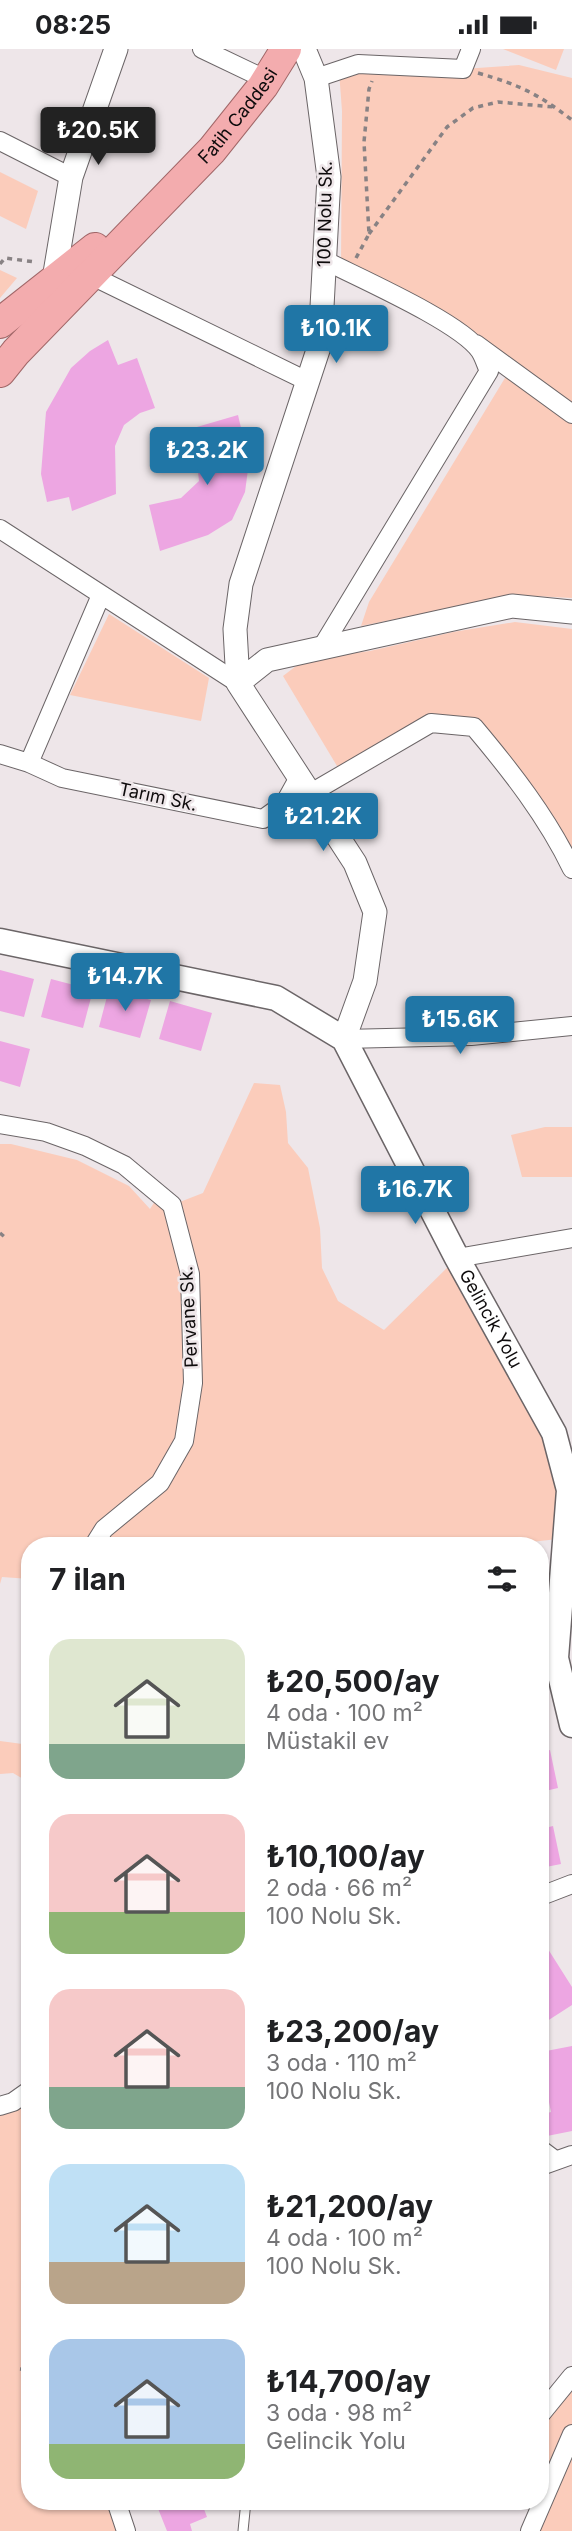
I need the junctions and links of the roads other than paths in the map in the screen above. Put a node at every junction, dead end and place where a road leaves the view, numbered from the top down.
1 (116, 49) edge
2 (202, 49) edge
3 (286, 49) edge
4 (304, 49) edge
5 (471, 49) edge
6 (316, 78) junction
7 (267, 80) junction
8 (0, 141) edge
9 (71, 177) junction
10 (184, 179) junction
11 (324, 260) junction
12 (90, 275) junction
13 (54, 279) junction
14 (0, 323) edge
15 (465, 336) junction
16 (0, 372) edge
17 (309, 382) junction
18 (572, 414) edge
19 (0, 529) edge
20 (101, 595) junction
21 (572, 612) edge
22 (322, 647) junction
23 (238, 683) junction
24 (0, 754) edge
25 (29, 763) junction
26 (305, 785) junction
27 (571, 862) edge
28 (0, 941) edge
29 (572, 1026) edge
30 (344, 1039) junction
31 (0, 1124) edge
32 (572, 1238) edge
33 (457, 1258) junction
34 (564, 1440) edge
35 (99, 1537) edge
36 (549, 1640) edge
37 (572, 1725) edge
38 (572, 1884) edge
39 (549, 1893) edge
40 (21, 2096) edge
41 (0, 2106) edge
42 (549, 2148) edge
43 (567, 2157) edge
44 (549, 2163) edge
45 (572, 2376) edge
46 (549, 2404) edge
47 (572, 2434) edge
48 (549, 2487) edge
49 (119, 2510) edge
50 (245, 2510) edge
51 (539, 2510) edge
52 (126, 2531) edge
53 (243, 2531) edge
54 (530, 2531) edge

1 - 9 street
2 - 7 street
3 - 7 highway, Fatih Caddesi
4 - 6 street, 100 Nolu Sk.
5 - 6 street
6 - 11 street, 100 Nolu Sk.
7 - 10 highway, Fatih Caddesi
8 - 9 street
9 - 13 street
10 - 12 highway
10 - 13 highway
11 - 15 street
11 - 17 street, 100 Nolu Sk.
12 - 16 highway
12 - 17 street
13 - 14 highway
15 - 18 street
15 - 22 street
17 - 23 street, 100 Nolu Sk.
19 - 20 street
20 - 23 street
20 - 25 street
21 - 22 street
22 - 23 street
23 - 26 street, 100 Nolu Sk.
24 - 25 street, Tarım Sk.
25 - 26 street, Tarım Sk.
26 - 27 street
26 - 30 street, 100 Nolu Sk.
28 - 30 main road
29 - 30 street
30 - 33 main road, Gelincik Yolu
31 - 35 street, Pervane Sk.
32 - 33 street
33 - 34 main road, Gelincik Yolu
34 - 36 main road, Gelincik Yolu
36 - 37 main road, Gelincik Yolu
38 - 39 street
40 - 41 street
42 - 43 lane
43 - 44 street
45 - 46 street
47 - 48 street
49 - 52 street
50 - 53 lane
51 - 54 street

